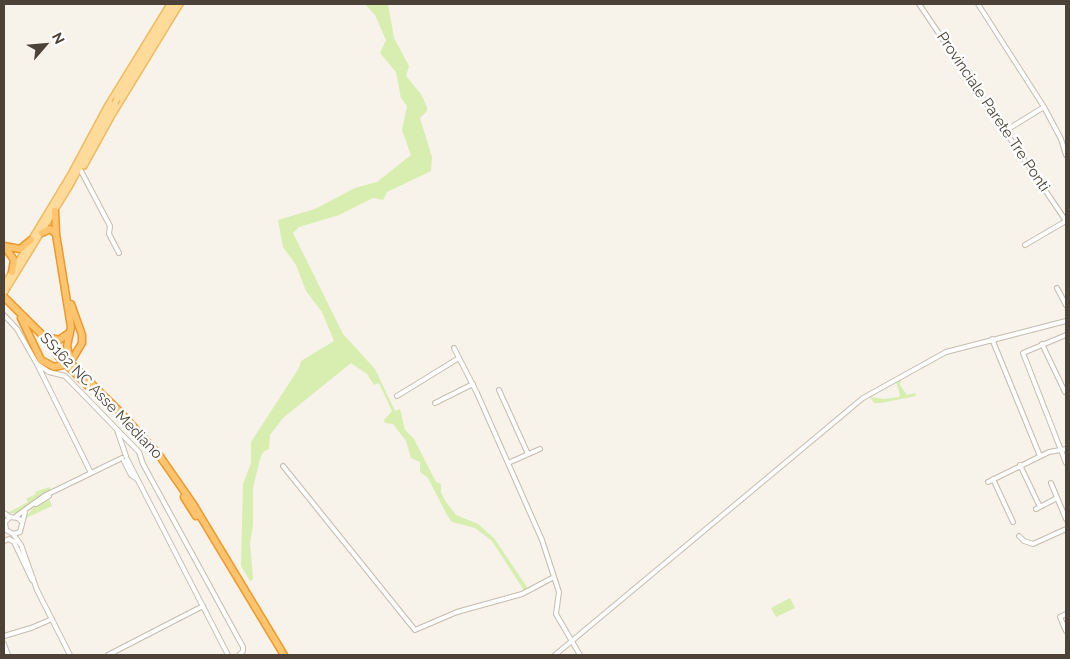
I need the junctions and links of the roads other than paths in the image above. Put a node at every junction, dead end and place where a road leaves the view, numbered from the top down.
1 (170, 4) edge
2 (175, 4) edge
3 (180, 4) edge
4 (919, 4) edge
5 (978, 4) edge
6 (115, 102) junction
7 (1044, 107) junction
8 (1005, 131) junction
9 (1066, 155) edge
10 (81, 171) junction
11 (69, 187) junction
12 (55, 211) junction
13 (1066, 221) edge
14 (42, 232) junction
15 (56, 234) junction
16 (31, 240) junction
17 (1025, 245) dead end
18 (4, 246) edge
19 (119, 253) dead end
20 (12, 272) junction
21 (4, 285) edge
22 (1057, 288) dead end
23 (67, 294) junction
24 (4, 295) edge
25 (4, 302) edge
26 (1066, 305) edge
27 (14, 309) junction
28 (4, 316) edge
29 (21, 318) junction
30 (1066, 321) edge
31 (69, 334) junction
32 (44, 336) junction
33 (1066, 336) edge
34 (992, 339) junction
35 (1042, 344) junction
36 (454, 348) dead end
37 (459, 358) junction
38 (73, 361) junction
39 (37, 364) junction
40 (63, 365) dead end
41 (473, 384) junction
42 (499, 390) dead end
43 (1065, 392) dead end
44 (397, 396) dead end
45 (435, 403) dead end
46 (120, 415) junction
47 (117, 430) junction
48 (540, 448) dead end
49 (1059, 449) junction
50 (1066, 449) edge
51 (528, 454) junction
52 (1040, 456) junction
53 (125, 458) junction
54 (508, 463) junction
55 (1066, 464) edge
56 (283, 466) dead end
57 (1020, 466) junction
58 (91, 473) junction
59 (993, 479) junction
60 (988, 482) dead end
61 (1051, 483) dead end
62 (1058, 498) junction
63 (28, 508) junction
64 (4, 515) edge
65 (13, 517) junction
66 (1066, 520) edge
67 (1014, 521) dead end
68 (22, 522) junction
69 (5, 527) edge
70 (1066, 530) edge
71 (20, 532) junction
72 (12, 534) junction
73 (4, 536) edge
74 (1019, 536) dead end
75 (4, 541) edge
76 (21, 546) junction
77 (554, 577) junction
78 (33, 582) junction
79 (203, 606) junction
80 (1066, 614) edge
81 (52, 619) junction
82 (1066, 631) edge
83 (4, 636) edge
84 (572, 641) junction
85 (4, 644) edge
86 (281, 653) edge
87 (8, 655) edge
88 (70, 655) edge
89 (108, 655) edge
90 (228, 655) edge
91 (239, 655) edge
92 (555, 655) edge
93 (580, 655) edge

1 - 6 main road
2 - 6 main road
3 - 6 main road
4 - 8 street, Provinciale Parete Tre Ponti
5 - 7 street
6 - 10 main road
6 - 11 main road
6 - 16 main road
7 - 8 street
7 - 9 street
8 - 13 street, Provinciale Parete Tre Ponti
10 - 11 main road
10 - 19 street
11 - 12 main road
12 - 14 main road
12 - 15 highway
13 - 17 street
14 - 15 highway
14 - 24 main road
15 - 23 highway
16 - 18 highway
16 - 20 main road
18 - 20 highway
20 - 21 main road
22 - 26 street
23 - 31 highway
23 - 38 highway
24 - 27 highway, SS162 NC Asse Mediano
25 - 27 highway, SS162 NC Asse Mediano
27 - 29 highway, SS162 NC Asse Mediano
27 - 32 highway, SS162 NC Asse Mediano
28 - 39 street
29 - 40 highway
29 - 46 highway, SS162 NC Asse Mediano
30 - 34 street
31 - 32 highway
31 - 38 highway
32 - 38 highway, SS162 NC Asse Mediano
33 - 35 street
34 - 52 street
34 - 84 street
35 - 43 street
35 - 49 street
36 - 37 street
37 - 41 street
37 - 44 street
38 - 46 highway, SS162 NC Asse Mediano
39 - 47 street
39 - 58 street
41 - 45 street
41 - 54 street
42 - 51 street
46 - 86 highway, SS162 NC Asse Mediano
47 - 53 street
47 - 91 street
48 - 51 street
49 - 50 street
49 - 52 street
49 - 55 street
51 - 54 street
52 - 57 street
53 - 58 street
53 - 79 street
54 - 77 street
56 - 77 street
57 - 59 street
57 - 62 street
58 - 63 street
59 - 60 street
59 - 67 street
61 - 62 street
62 - 66 street
63 - 65 street
63 - 68 street
64 - 65 street
64 - 69 street
65 - 68 street
65 - 69 street
68 - 71 street
69 - 72 street
70 - 74 street
71 - 72 street
71 - 76 street
72 - 73 street
72 - 76 street
75 - 78 street
76 - 78 street
77 - 84 street
78 - 81 street
79 - 89 street
79 - 90 street
80 - 82 street
81 - 83 street
81 - 88 street
84 - 92 street
84 - 93 street
85 - 87 street

